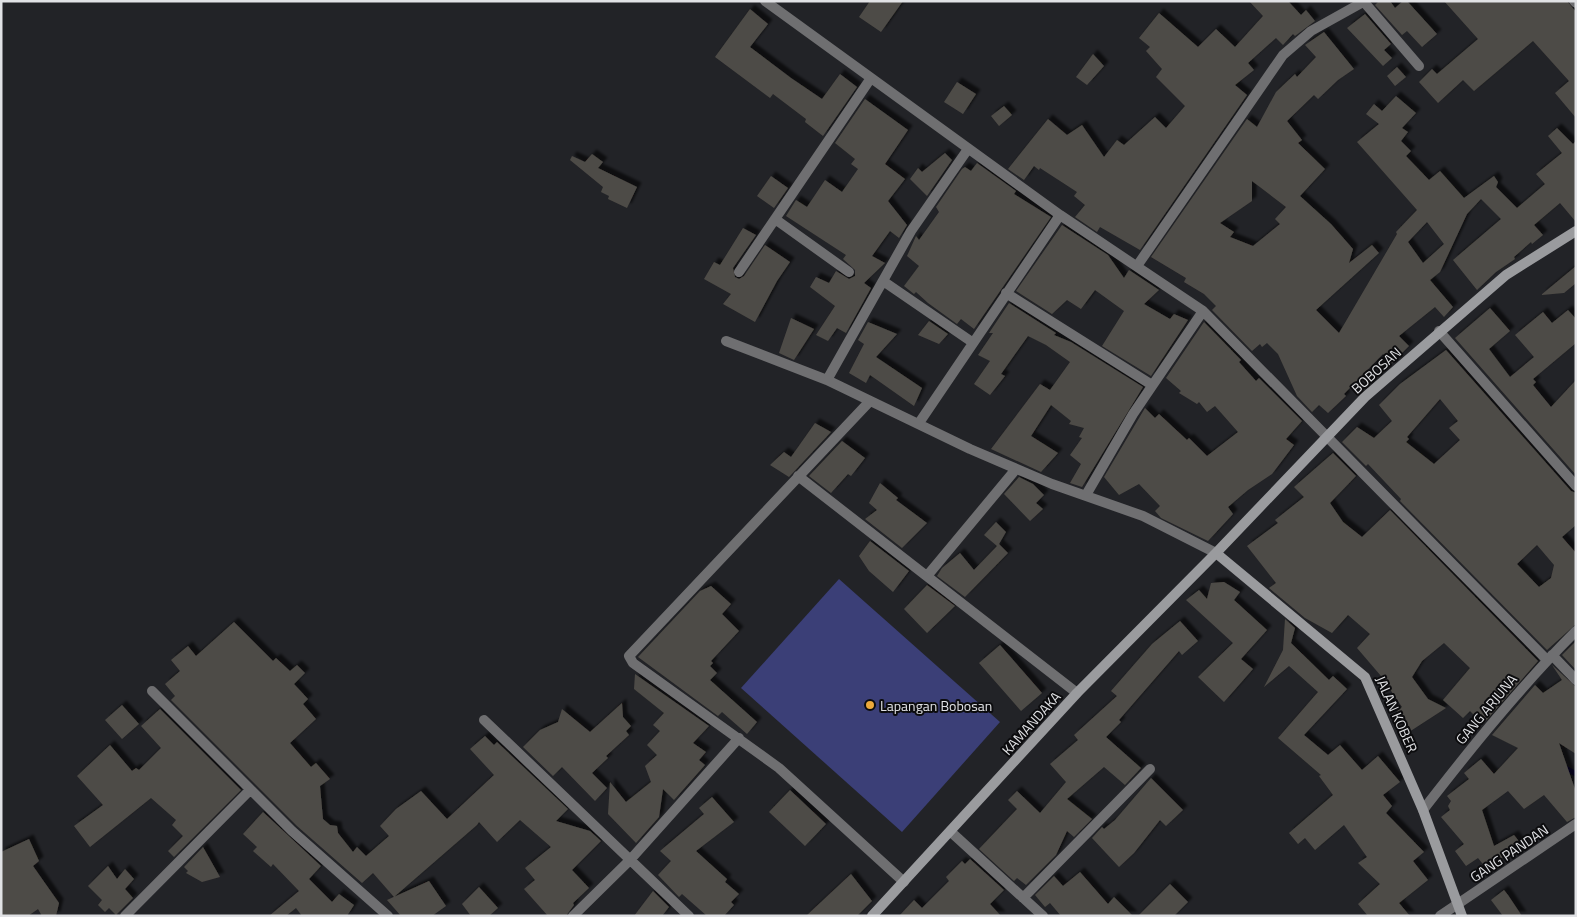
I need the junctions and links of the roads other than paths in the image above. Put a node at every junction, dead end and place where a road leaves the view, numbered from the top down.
1 (765, 1) edge
2 (1364, 2) edge
3 (1419, 66) dead end
4 (871, 78) junction
5 (968, 149) junction
6 (1060, 215) junction
7 (775, 219) junction
8 (1576, 231) edge
9 (1137, 266) junction
10 (739, 272) dead end
11 (849, 272) dead end
12 (883, 281) junction
13 (1006, 293) junction
14 (1204, 311) junction
15 (1439, 332) junction
16 (726, 341) dead end
17 (972, 342) junction
18 (827, 380) junction
19 (1152, 385) junction
20 (870, 401) junction
21 (919, 423) junction
22 (1326, 438) junction
23 (1016, 469) junction
24 (798, 476) junction
25 (1576, 486) edge
26 (1086, 495) junction
27 (1216, 554) junction
28 (927, 576) junction
29 (1576, 631) edge
30 (1549, 657) junction
31 (1576, 680) edge
32 (152, 691) dead end
33 (1077, 693) junction
34 (484, 720) dead end
35 (738, 738) junction
36 (1150, 769) dead end
37 (250, 790) junction
38 (1423, 810) junction
39 (1576, 824) edge
40 (951, 832) junction
41 (630, 860) junction
42 (904, 882) junction
43 (1023, 898) junction
44 (1457, 904) junction
45 (126, 916) edge
46 (388, 916) edge
47 (573, 916) edge
48 (689, 916) edge
49 (872, 916) edge
50 (1043, 916) edge
51 (1440, 916) edge
52 (1462, 916) edge

1 - 4 street
2 - 3 street
2 - 9 street
4 - 5 street
4 - 7 street
5 - 6 street
5 - 12 street
6 - 9 street
6 - 13 street
7 - 10 street
7 - 11 street
8 - 15 street, BOBOSAN
9 - 14 street
12 - 17 street
12 - 18 street
13 - 17 street
13 - 19 street
14 - 19 street
14 - 22 street
15 - 22 street, BOBOSAN
15 - 25 street
16 - 18 street
17 - 21 street
18 - 20 street
19 - 26 street
20 - 21 street
20 - 24 street
21 - 23 street
22 - 27 street, BOBOSAN
22 - 30 street
23 - 26 street
23 - 28 street
24 - 28 street
24 - 35 street
26 - 27 street
27 - 33 street, KAMANDAKA
27 - 38 street, JALAN KOBER
28 - 33 street
29 - 30 street, GANG ARJUNA
30 - 31 street
30 - 38 street, GANG ARJUNA
32 - 37 street
33 - 40 street, KAMANDAKA
34 - 41 street
35 - 41 street
35 - 42 street
36 - 43 street
37 - 45 street
37 - 46 street
38 - 44 street, JALAN KOBER
39 - 44 street, GANG PANDAN
40 - 42 street, KAMANDAKA
40 - 43 street
41 - 47 street
41 - 48 street
42 - 49 street, KAMANDAKA
43 - 50 street
44 - 51 street, GANG PANDAN
44 - 52 street, JALAN KOBER

